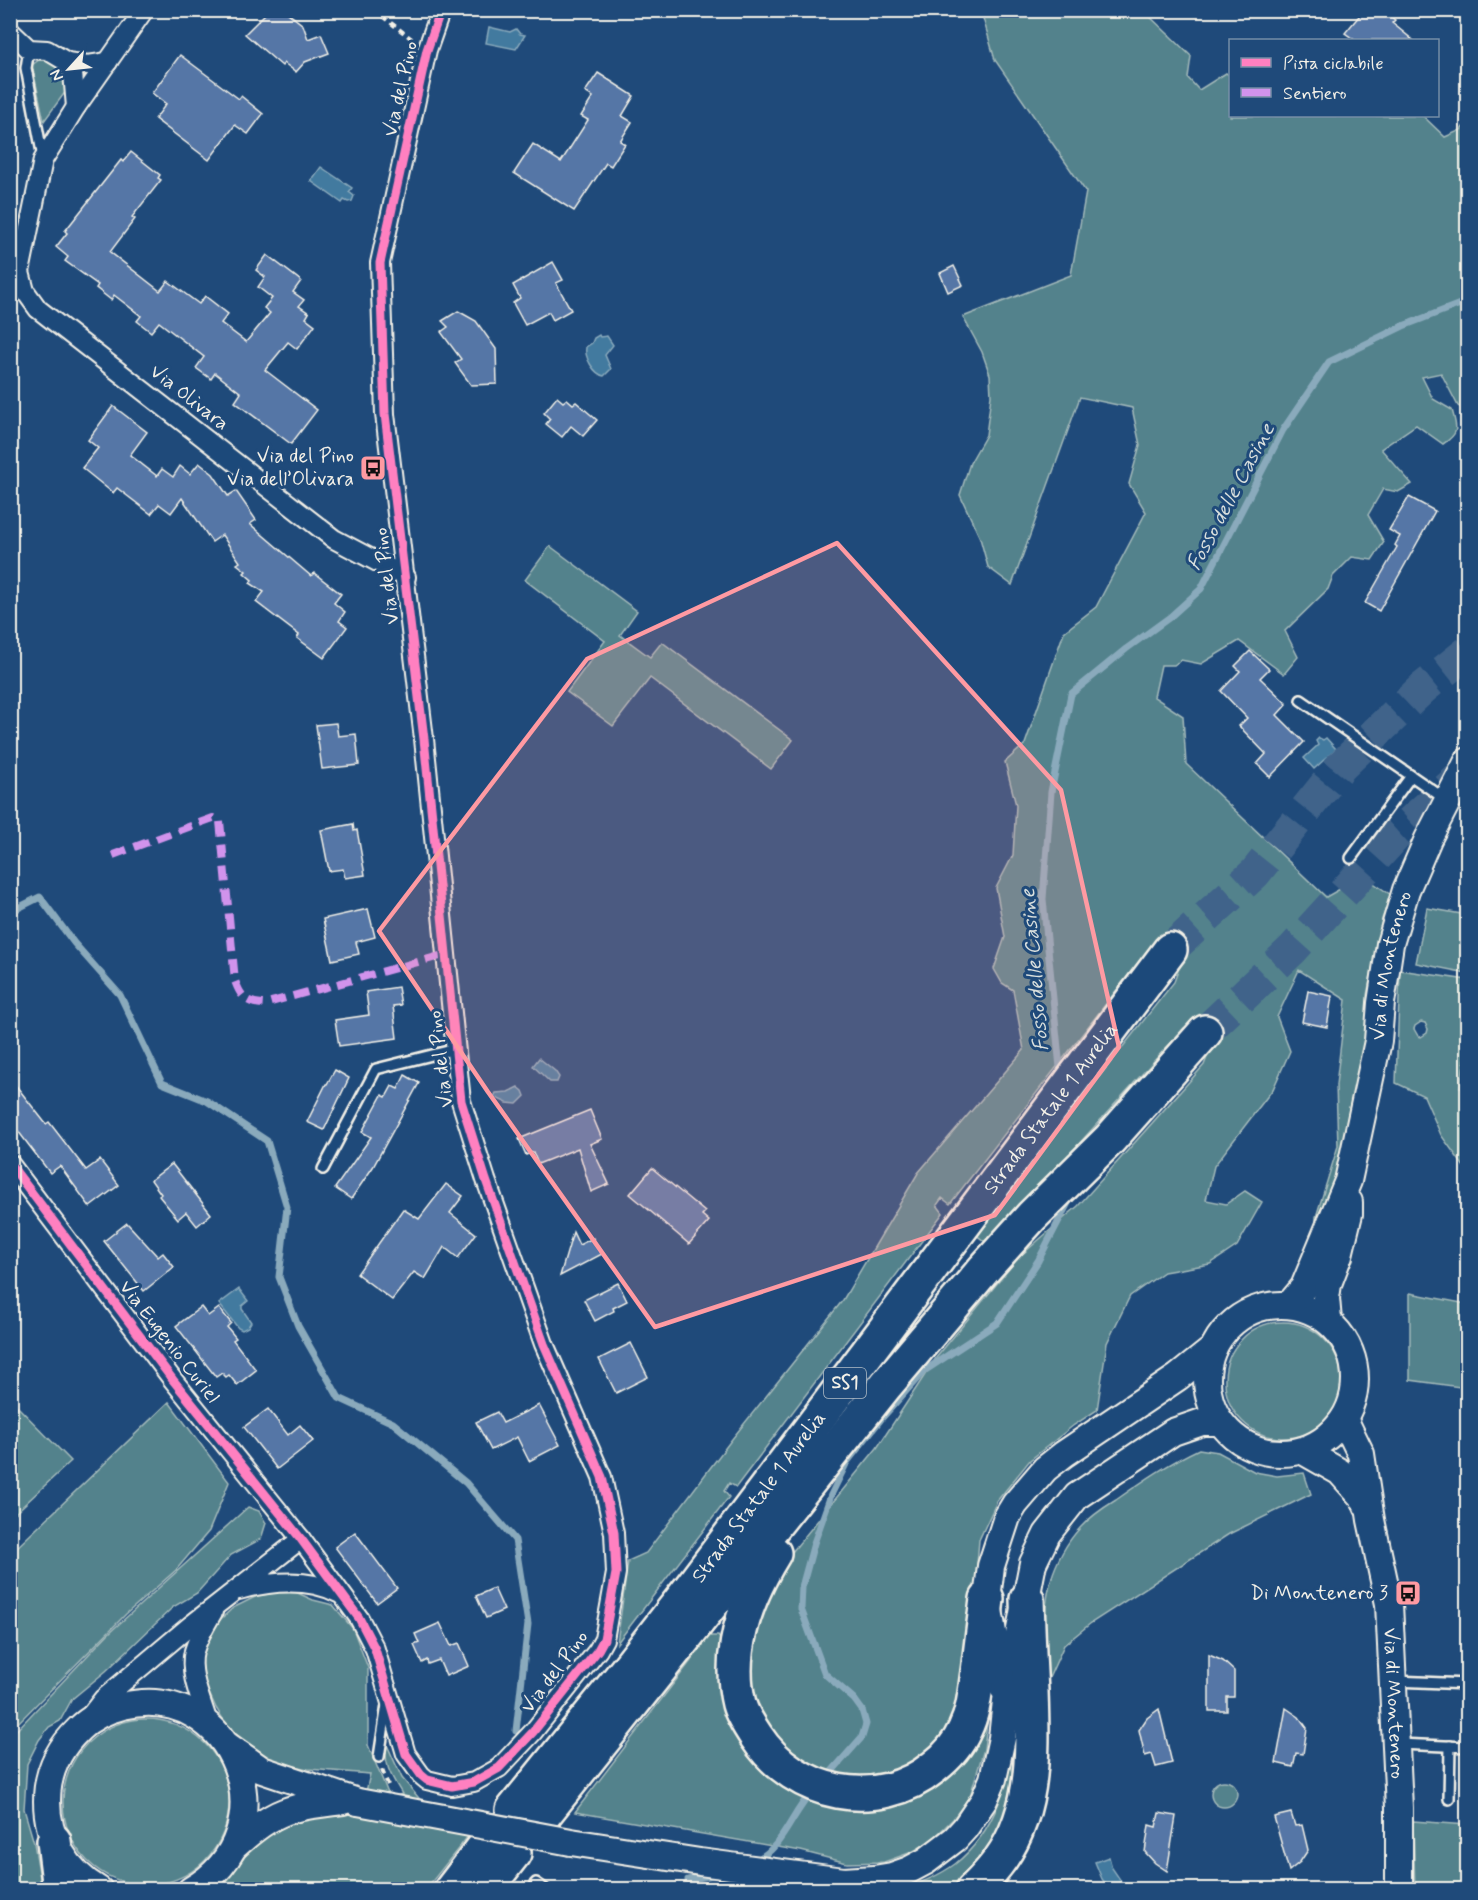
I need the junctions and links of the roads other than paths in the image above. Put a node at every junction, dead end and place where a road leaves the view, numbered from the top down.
1 (144, 10) edge
2 (441, 10) edge
3 (10, 31) edge
4 (29, 49) junction
5 (67, 62) junction
6 (108, 62) junction
7 (76, 106) junction
8 (43, 160) junction
9 (10, 293) edge
10 (38, 309) junction
11 (406, 577) junction
12 (1302, 700) dead end
13 (1467, 761) edge
14 (1411, 776) junction
15 (1447, 800) junction
16 (1351, 858) dead end
17 (1170, 950) tunnel mouth
18 (1205, 1032) tunnel mouth
19 (456, 1049) junction
20 (10, 1164) edge
21 (323, 1169) dead end
22 (1348, 1181) junction
23 (1289, 1305) junction
24 (1328, 1321) junction
25 (1213, 1349) junction
26 (1344, 1419) junction
27 (1220, 1422) junction
28 (1303, 1451) junction
29 (823, 1465) junction
30 (1371, 1520) junction
31 (301, 1539) junction
32 (341, 1595) junction
33 (987, 1599) junction
34 (1027, 1599) junction
35 (222, 1600) junction
36 (1393, 1681) junction
37 (1467, 1684) edge
38 (388, 1696) junction
39 (1006, 1701) junction
40 (85, 1723) junction
41 (217, 1735) junction
42 (1396, 1744) junction
43 (1450, 1746) junction
44 (1467, 1747) edge
45 (379, 1756) dead end
46 (1449, 1799) dead end
47 (353, 1801) junction
48 (54, 1841) junction
49 (234, 1847) junction
50 (536, 1883) dead end
51 (60, 1890) edge
52 (99, 1890) edge
53 (191, 1890) edge
54 (451, 1890) edge
55 (485, 1890) edge
56 (546, 1890) edge
57 (973, 1890) edge
58 (1399, 1890) edge

1 - 6 street, Via Olivara
2 - 11 street, Via del Pino
3 - 4 street
4 - 5 street
4 - 8 lane
5 - 6 street
5 - 7 street
6 - 7 street, Via Olivara
7 - 8 street, Via Olivara
8 - 10 street, Via Olivara
9 - 10 street, Via Olivara
10 - 11 street, Via Olivara
11 - 19 street, Via del Pino
12 - 14 lane
13 - 15 street, Via di Montenero
14 - 15 lane
14 - 16 lane
15 - 22 street, Via di Montenero
17 - 29 highway, Strada Statale 1 Aurelia / SS1
18 - 29 highway, Strada Statale 1 Aurelia / SS1
19 - 21 lane
19 - 38 street, Via del Pino
20 - 31 street, Via Eugenio Curiel
22 - 23 street, Via di Montenero
22 - 24 street, Via di Montenero
23 - 24 street
23 - 25 street
24 - 26 street
25 - 27 street
25 - 33 street
26 - 28 street
26 - 30 street, Via di Montenero
27 - 28 street
27 - 34 street
28 - 30 street, Via di Montenero
29 - 33 highway
30 - 36 street, Via di Montenero
31 - 32 street, Via del Pino
31 - 35 street
32 - 35 street
32 - 38 street, Via del Pino
33 - 39 street
34 - 39 street
34 - 57 highway
35 - 40 street
35 - 41 street
36 - 37 lane
36 - 42 street, Via di Montenero
38 - 45 lane
39 - 47 street, bridge
40 - 41 street
40 - 48 street
41 - 47 street
41 - 49 street
42 - 43 lane
42 - 58 street, Via di Montenero
43 - 44 lane
43 - 46 lane
47 - 49 street
48 - 51 highway
48 - 52 street
49 - 53 street
50 - 56 lane
54 - 55 highway

